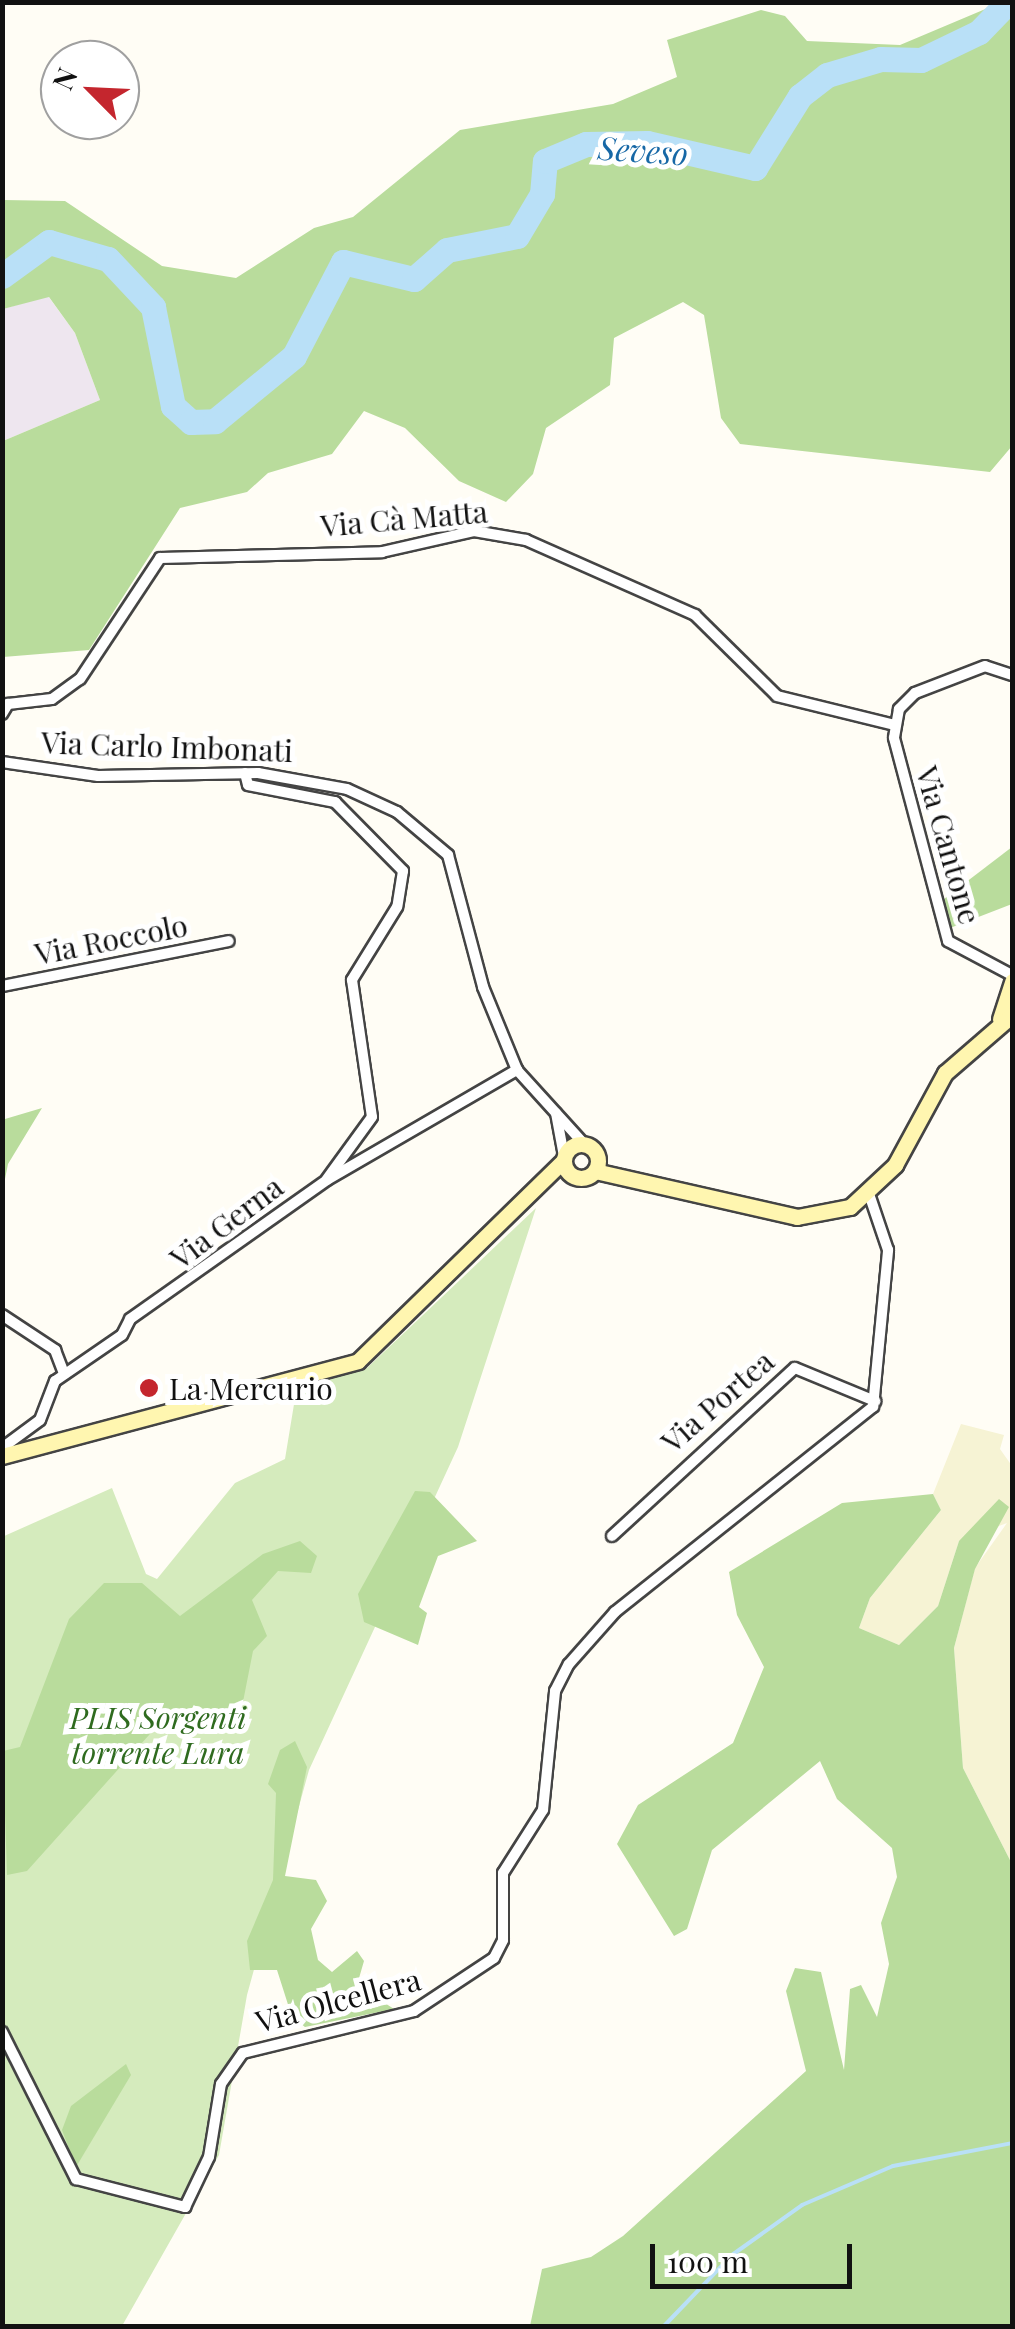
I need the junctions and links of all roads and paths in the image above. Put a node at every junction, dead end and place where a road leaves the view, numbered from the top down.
1 (1012, 676) edge
2 (2, 714) edge
3 (895, 725) junction
4 (2, 762) edge
5 (245, 773) junction
6 (230, 942) dead end
7 (2, 986) edge
8 (1010, 997) edge
9 (517, 1070) junction
10 (554, 1107) junction
11 (590, 1148) junction
12 (564, 1158) junction
13 (595, 1171) junction
14 (577, 1178) junction
15 (642, 1179) junction
16 (327, 1180) junction
17 (868, 1194) junction
18 (532, 1196) junction
19 (2, 1315) edge
20 (64, 1373) junction
21 (875, 1401) junction
22 (2, 1448) edge
23 (2, 1456) edge
24 (612, 1536) dead end
25 (2, 2032) edge

1 - 3 street, Via Cantone
2 - 3 street, Via Cà Matta
3 - 8 street, Via Cantone
4 - 5 street, Via Carlo Imbonati
5 - 9 street, Via Carlo Imbonati
5 - 16 street
6 - 7 street, Via Roccolo
8 - 17 street
9 - 10 street, Via Carlo Imbonati
9 - 16 street, Via Gerna
10 - 11 street, Via Carlo Imbonati
10 - 12 street
11 - 12 street
11 - 13 street
11 - 15 street
12 - 14 street
12 - 18 street
13 - 14 street
13 - 15 street
14 - 18 street
15 - 17 street
16 - 20 street, Via Gerna
17 - 21 street
18 - 23 street
19 - 20 street
20 - 22 street, Via Gerna
21 - 24 street, Via Portea
21 - 25 street, Via Olcellera

